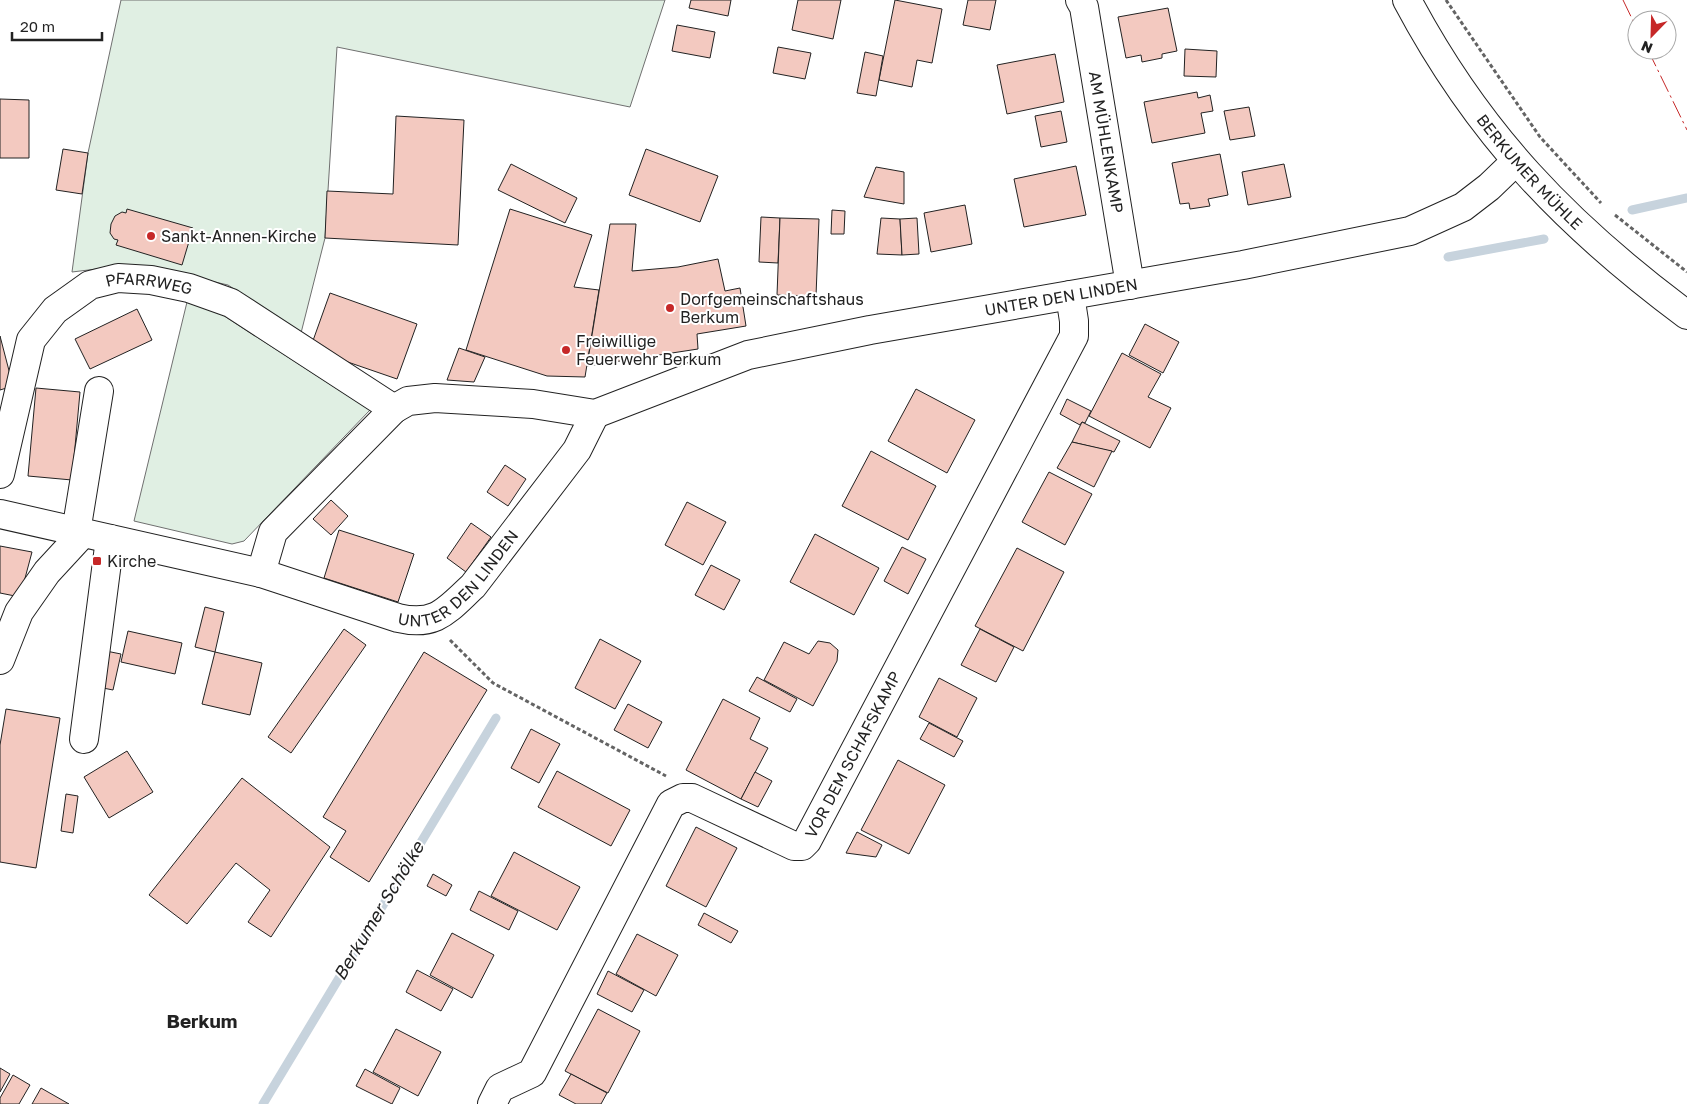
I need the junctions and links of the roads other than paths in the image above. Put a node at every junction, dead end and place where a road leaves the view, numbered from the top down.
1 (1080, 0) edge
2 (1407, 0) edge
3 (1516, 162) junction
4 (1130, 285) junction
5 (1070, 295) junction
6 (1687, 316) edge
7 (99, 392) dead end
8 (394, 409) junction
9 (596, 414) junction
10 (0, 474) edge
11 (0, 514) edge
12 (80, 532) junction
13 (110, 539) junction
14 (261, 574) junction
15 (0, 660) edge
16 (84, 739) dead end
17 (492, 1104) edge

1 - 4 street, AM MÜHLENKAMP
2 - 3 street, BERKUMER MÜHLE
3 - 4 street, UNTER DEN LINDEN
3 - 6 street, BERKUMER MÜHLE
4 - 5 street, UNTER DEN LINDEN
5 - 9 street, UNTER DEN LINDEN
5 - 17 street, VOR DEM SCHAFSKAMP
7 - 12 street
8 - 9 street
8 - 10 street, PFARRWEG
8 - 14 street
9 - 14 street, UNTER DEN LINDEN
11 - 12 street, UNTER DEN LINDEN
12 - 13 street, UNTER DEN LINDEN
12 - 15 street
13 - 14 street, UNTER DEN LINDEN
13 - 16 street

